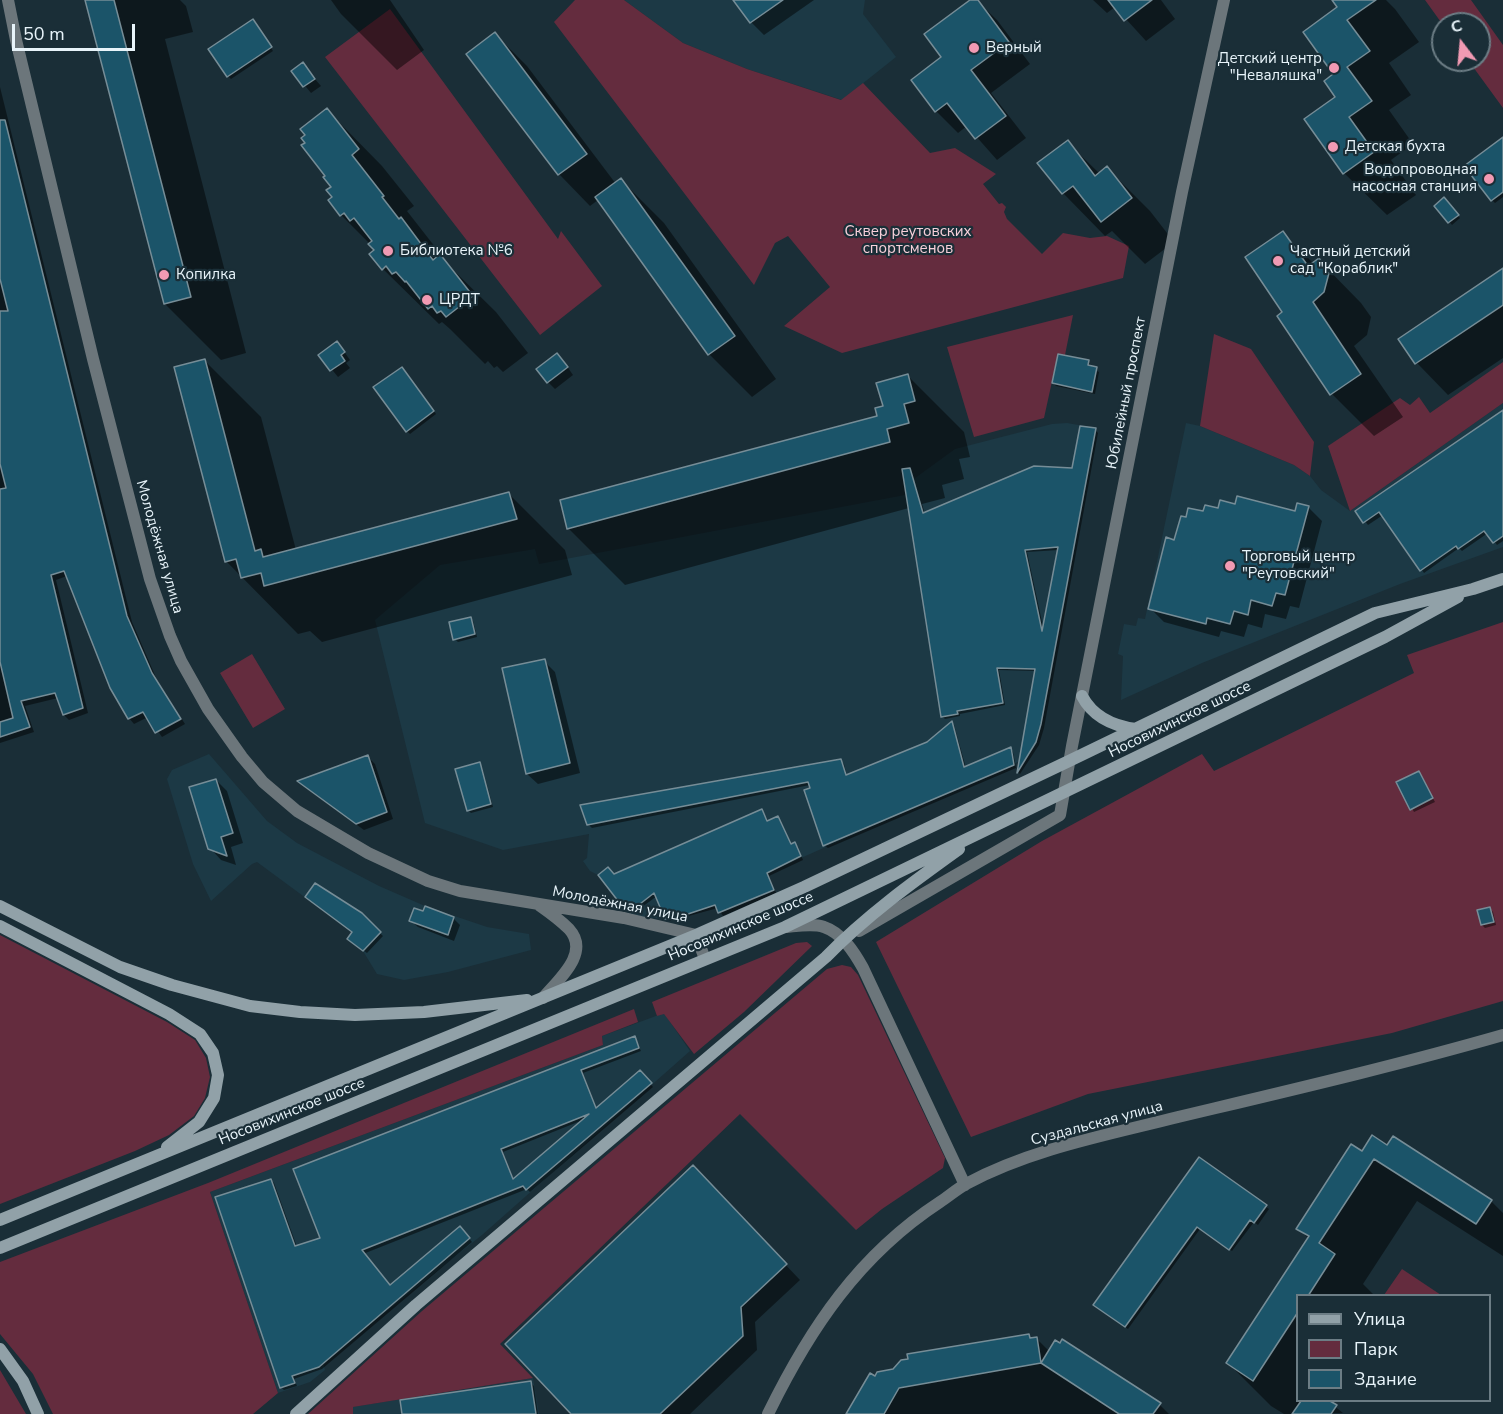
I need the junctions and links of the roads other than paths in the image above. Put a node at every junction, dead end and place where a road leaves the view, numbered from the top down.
1 (8, 0) edge
2 (1224, 0) edge
3 (1503, 579) edge
4 (1473, 589) junction
5 (1082, 696) junction
6 (1136, 729) junction
7 (1069, 761) junction
8 (1063, 793) junction
9 (986, 830) junction
10 (538, 904) junction
11 (0, 906) edge
12 (0, 926) edge
13 (784, 927) junction
14 (696, 935) junction
15 (842, 940) junction
16 (705, 959) junction
17 (543, 998) junction
18 (1503, 1035) edge
19 (158, 1155) junction
20 (965, 1185) junction
21 (0, 1220) edge
22 (0, 1248) edge
23 (0, 1349) edge
24 (39, 1414) edge
25 (296, 1414) edge
26 (768, 1414) edge

1 - 10 street, Молодёжная улица
2 - 5 street, Юбилейный проспект
3 - 4 main road, Носовихинское шоссе
4 - 6 main road, Носовихинское шоссе
4 - 8 main road, Носовихинское шоссе
5 - 6 main road
5 - 7 street, Юбилейный проспект
6 - 7 main road, Носовихинское шоссе
7 - 8 street, Юбилейный проспект
7 - 14 main road, Носовихинское шоссе
8 - 9 main road, Носовихинское шоссе
8 - 15 street, Юбилейный проспект
9 - 13 main road, Носовихинское шоссе
9 - 15 main road
10 - 14 street, Молодёжная улица
10 - 17 street, Молодёжная улица
11 - 17 main road
12 - 19 main road
13 - 15 street
13 - 16 main road, Носовихинское шоссе
14 - 16 street
14 - 17 main road, Носовихинское шоссе
15 - 20 street
15 - 25 main road
16 - 22 main road, Носовихинское шоссе
17 - 19 main road, Носовихинское шоссе
18 - 20 street, Суздальская улица
19 - 21 main road, Носовихинское шоссе
20 - 26 street, Суздальская улица
23 - 24 main road

